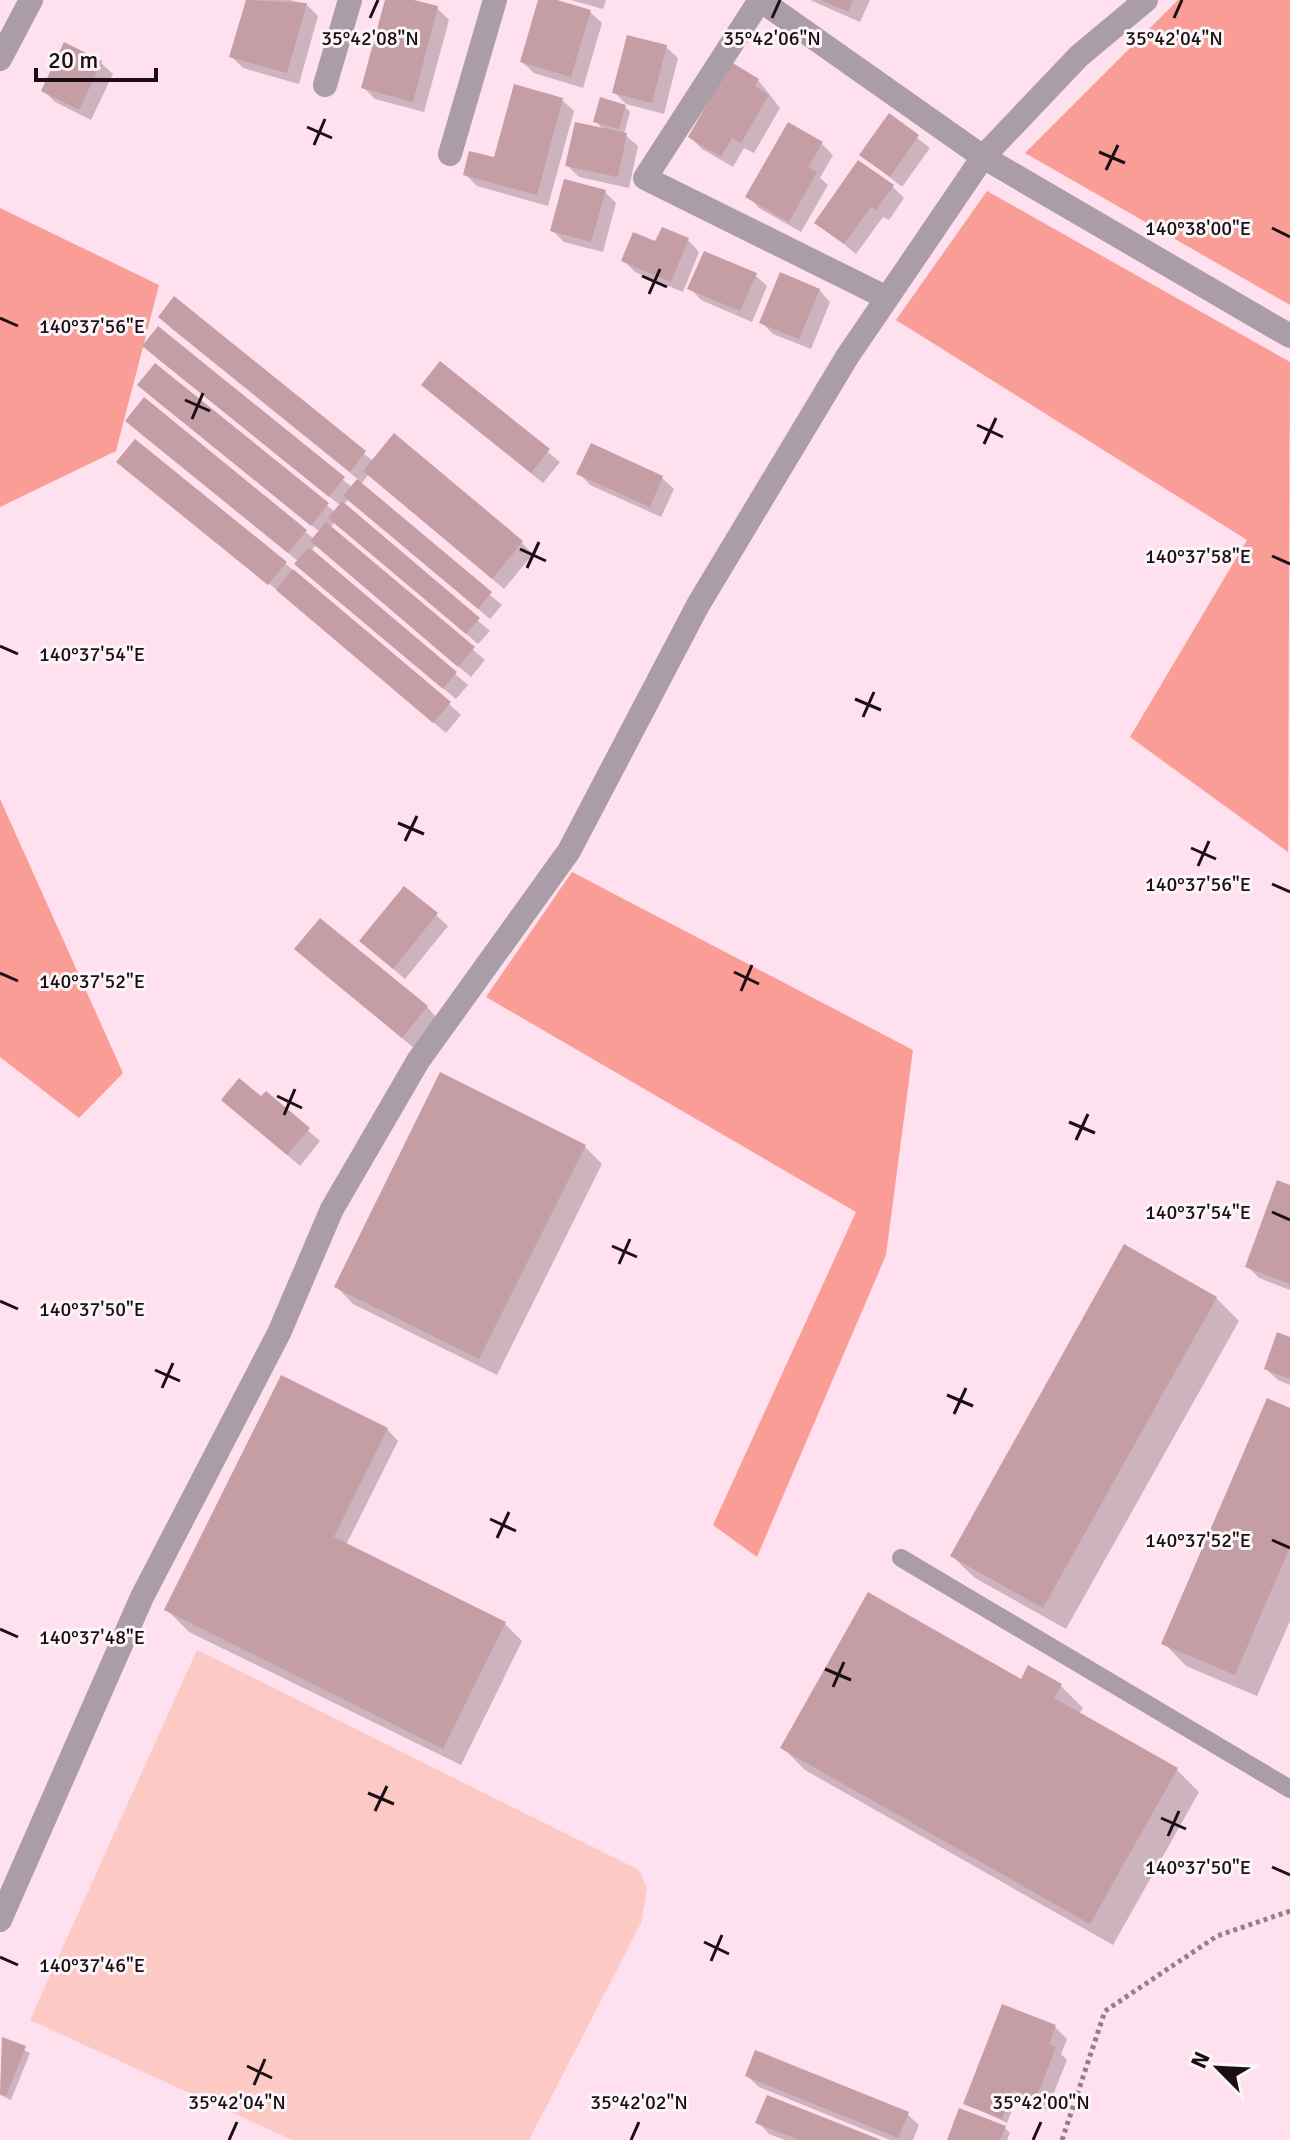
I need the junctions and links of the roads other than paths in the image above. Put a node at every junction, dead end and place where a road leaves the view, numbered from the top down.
1 (31, 0) edge
2 (350, 0) edge
3 (495, 0) edge
4 (760, 0) edge
5 (1146, 0) edge
6 (0, 59) edge
7 (325, 85) dead end
8 (450, 154) dead end
9 (983, 157) junction
10 (887, 298) junction
11 (1290, 336) edge
12 (901, 1558) dead end
13 (1290, 1789) edge
14 (0, 1920) edge

1 - 6 street
2 - 7 street
3 - 8 street
4 - 9 street
4 - 10 street
5 - 9 street
9 - 10 street
9 - 11 street
10 - 14 street
12 - 13 lane

